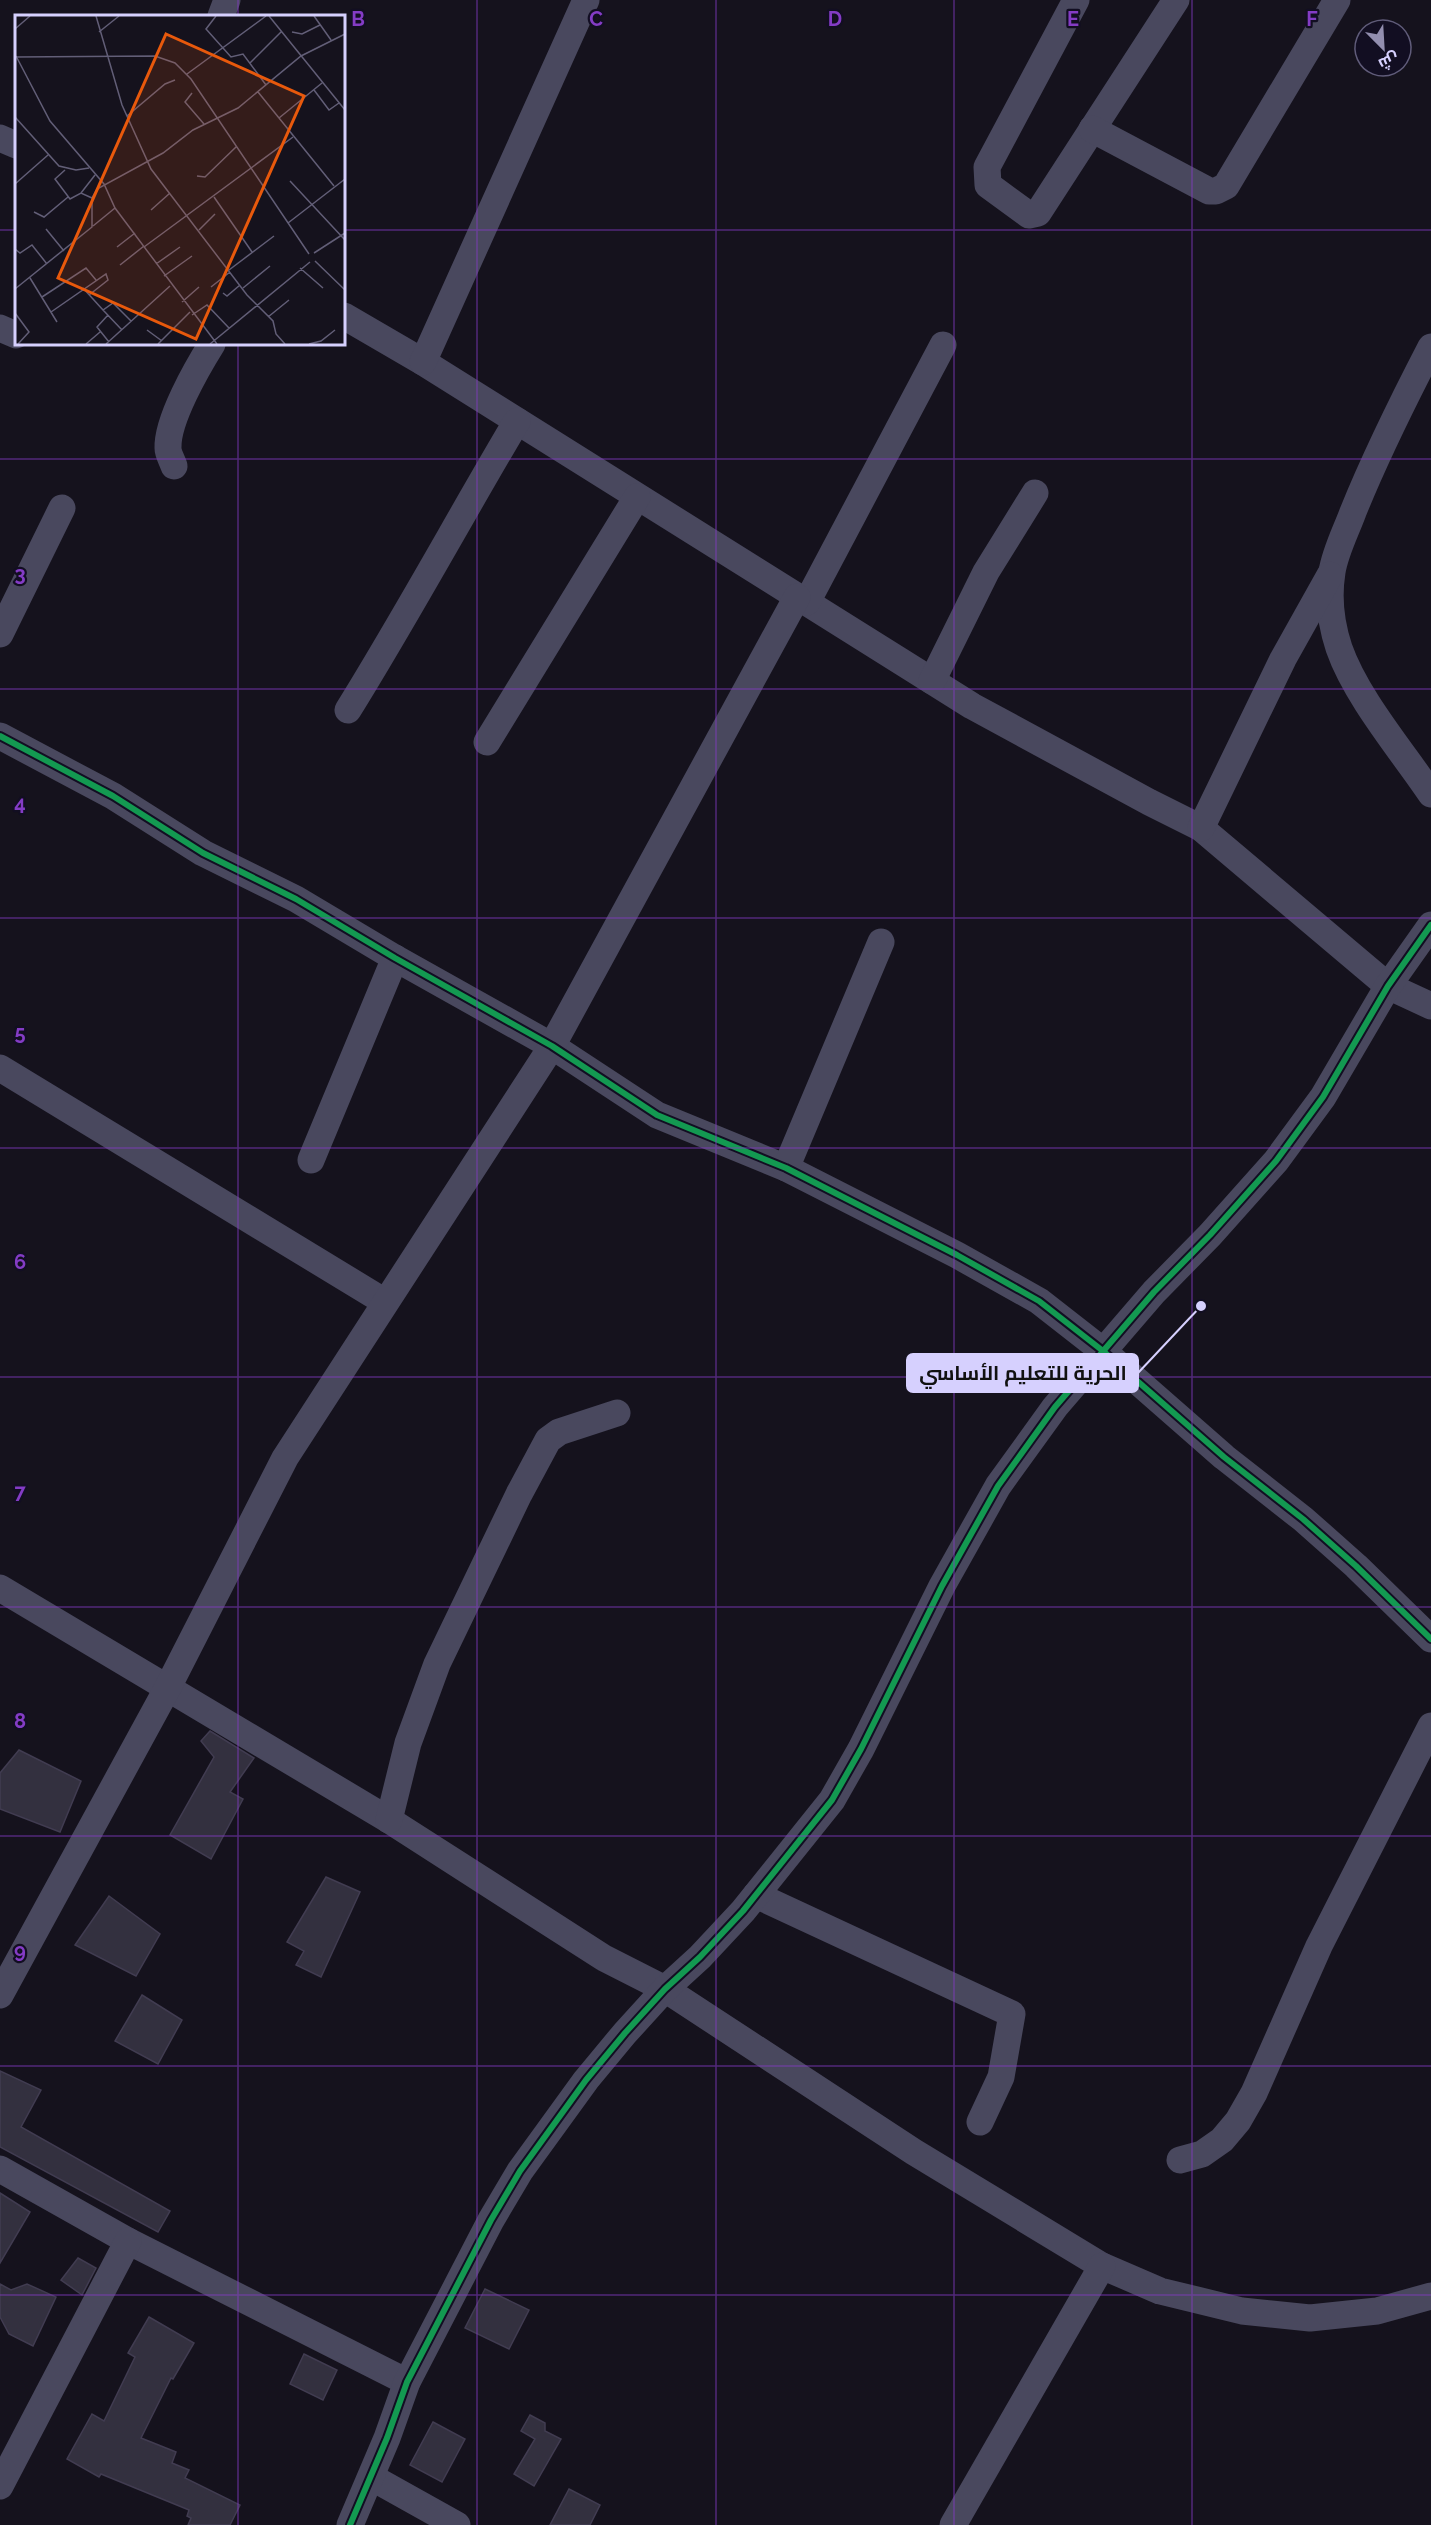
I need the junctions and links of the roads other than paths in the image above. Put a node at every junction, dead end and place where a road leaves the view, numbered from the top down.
1 (227, 0) edge
2 (586, 0) edge
3 (1076, 0) edge
4 (1337, 0) edge
5 (1174, 1) edge
6 (221, 15) edge
7 (1092, 129) junction
8 (0, 138) edge
9 (15, 145) edge
10 (345, 317) edge
11 (0, 328) edge
12 (15, 335) edge
13 (211, 345) edge
14 (943, 345) dead end
15 (1431, 347) edge
16 (423, 362) junction
17 (518, 421) junction
18 (174, 466) dead end
19 (1035, 493) dead end
20 (637, 497) junction
21 (62, 508) dead end
22 (1332, 570) junction
23 (802, 599) junction
24 (0, 634) edge
25 (932, 681) junction
26 (348, 710) dead end
27 (0, 736) edge
28 (487, 742) dead end
29 (1431, 794) edge
30 (1201, 828) junction
31 (1431, 925) edge
32 (881, 942) dead end
33 (394, 958) junction
34 (1388, 986) junction
35 (1431, 1006) edge
36 (552, 1046) junction
37 (0, 1068) edge
38 (311, 1160) dead end
39 (786, 1168) junction
40 (385, 1302) junction
41 (1102, 1351) junction
42 (617, 1413) dead end
43 (0, 1588) edge
44 (1431, 1639) edge
45 (167, 1689) junction
46 (1431, 1726) edge
47 (389, 1820) junction
48 (756, 1894) junction
49 (665, 1989) junction
50 (0, 1995) edge
51 (980, 2122) dead end
52 (1180, 2160) dead end
53 (0, 2169) edge
54 (128, 2241) junction
55 (1102, 2266) junction
56 (1431, 2296) edge
57 (407, 2382) junction
58 (371, 2477) junction
59 (0, 2486) edge
60 (350, 2525) edge
61 (457, 2525) edge
62 (953, 2525) edge

1 - 6 street
2 - 16 street
3 - 7 street
4 - 7 street
5 - 7 street
8 - 9 street
10 - 16 street
11 - 12 street
13 - 18 street
14 - 23 street
15 - 22 street
16 - 17 street
17 - 20 street
17 - 26 street
19 - 25 street
20 - 23 street
20 - 28 street
21 - 24 street
22 - 29 street
22 - 30 street
23 - 25 street
23 - 36 street
25 - 30 street
27 - 33 street
30 - 34 street
31 - 34 street
32 - 39 street
33 - 36 street
33 - 38 street
34 - 35 street
34 - 41 street
36 - 39 street
36 - 40 street
37 - 40 street
39 - 41 street
40 - 45 street
41 - 44 street
41 - 48 street
42 - 47 street
43 - 45 street
45 - 47 street
45 - 50 street
46 - 52 street
47 - 49 street
48 - 49 street
48 - 51 street
49 - 55 street
49 - 57 street
53 - 54 street
54 - 57 street
54 - 59 street
55 - 56 street
55 - 62 street
57 - 58 street
58 - 60 street
58 - 61 street

